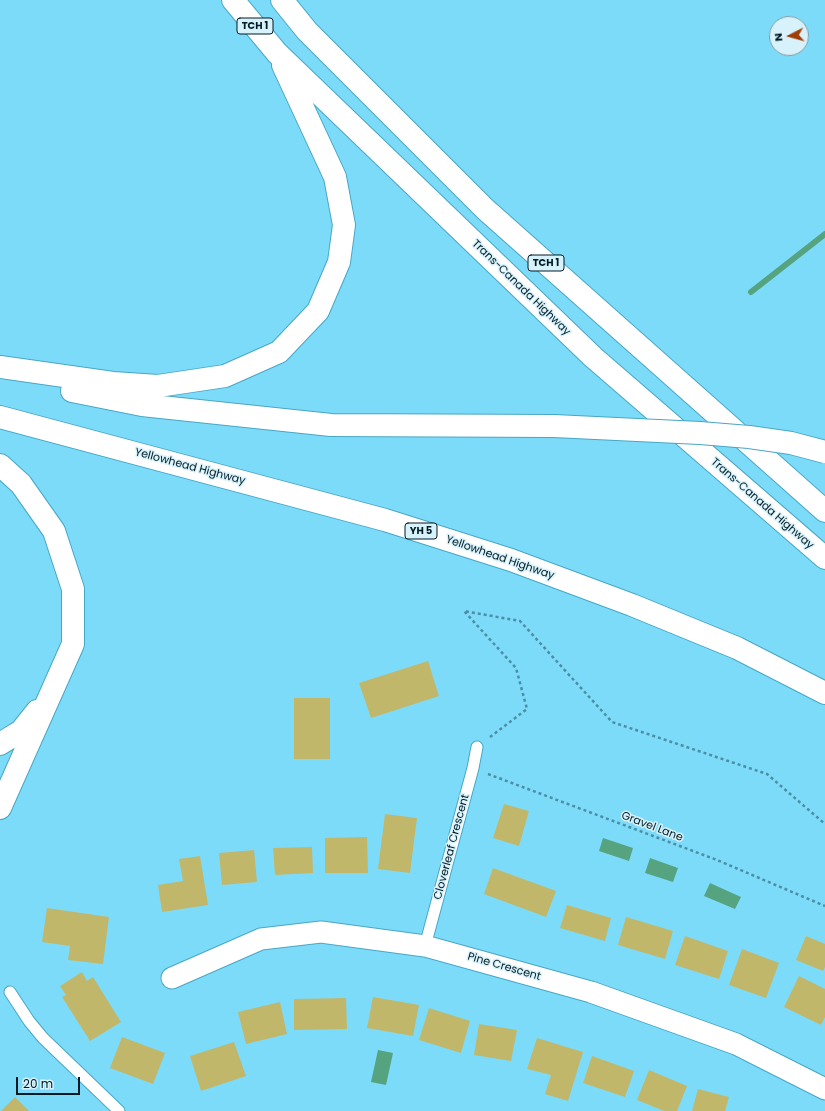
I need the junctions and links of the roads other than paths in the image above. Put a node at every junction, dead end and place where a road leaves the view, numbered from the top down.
1 (233, 0) edge
2 (282, 0) edge
3 (277, 53) junction
4 (0, 367) edge
5 (0, 377) edge
6 (0, 417) edge
7 (825, 452) edge
8 (0, 465) edge
9 (825, 511) edge
10 (825, 558) edge
11 (54, 690) junction
12 (825, 693) edge
13 (0, 744) edge
14 (477, 747) road end
15 (0, 808) edge
16 (425, 946) junction
17 (172, 978) dead end
18 (10, 992) dead end
19 (825, 1089) edge
20 (119, 1111) edge

1 - 3 highway, Trans-Canada Highway / TCH 1
2 - 9 highway, TCH 1
3 - 4 highway
3 - 10 highway, Trans-Canada Highway / TCH 1
5 - 7 highway, bridge
6 - 12 highway, Yellowhead Highway / YH 5
8 - 11 highway
11 - 13 highway
11 - 15 highway
14 - 16 lane, Cloverleaf Crescent
16 - 17 street, Pine Crescent
16 - 19 street, Pine Crescent
18 - 20 lane

